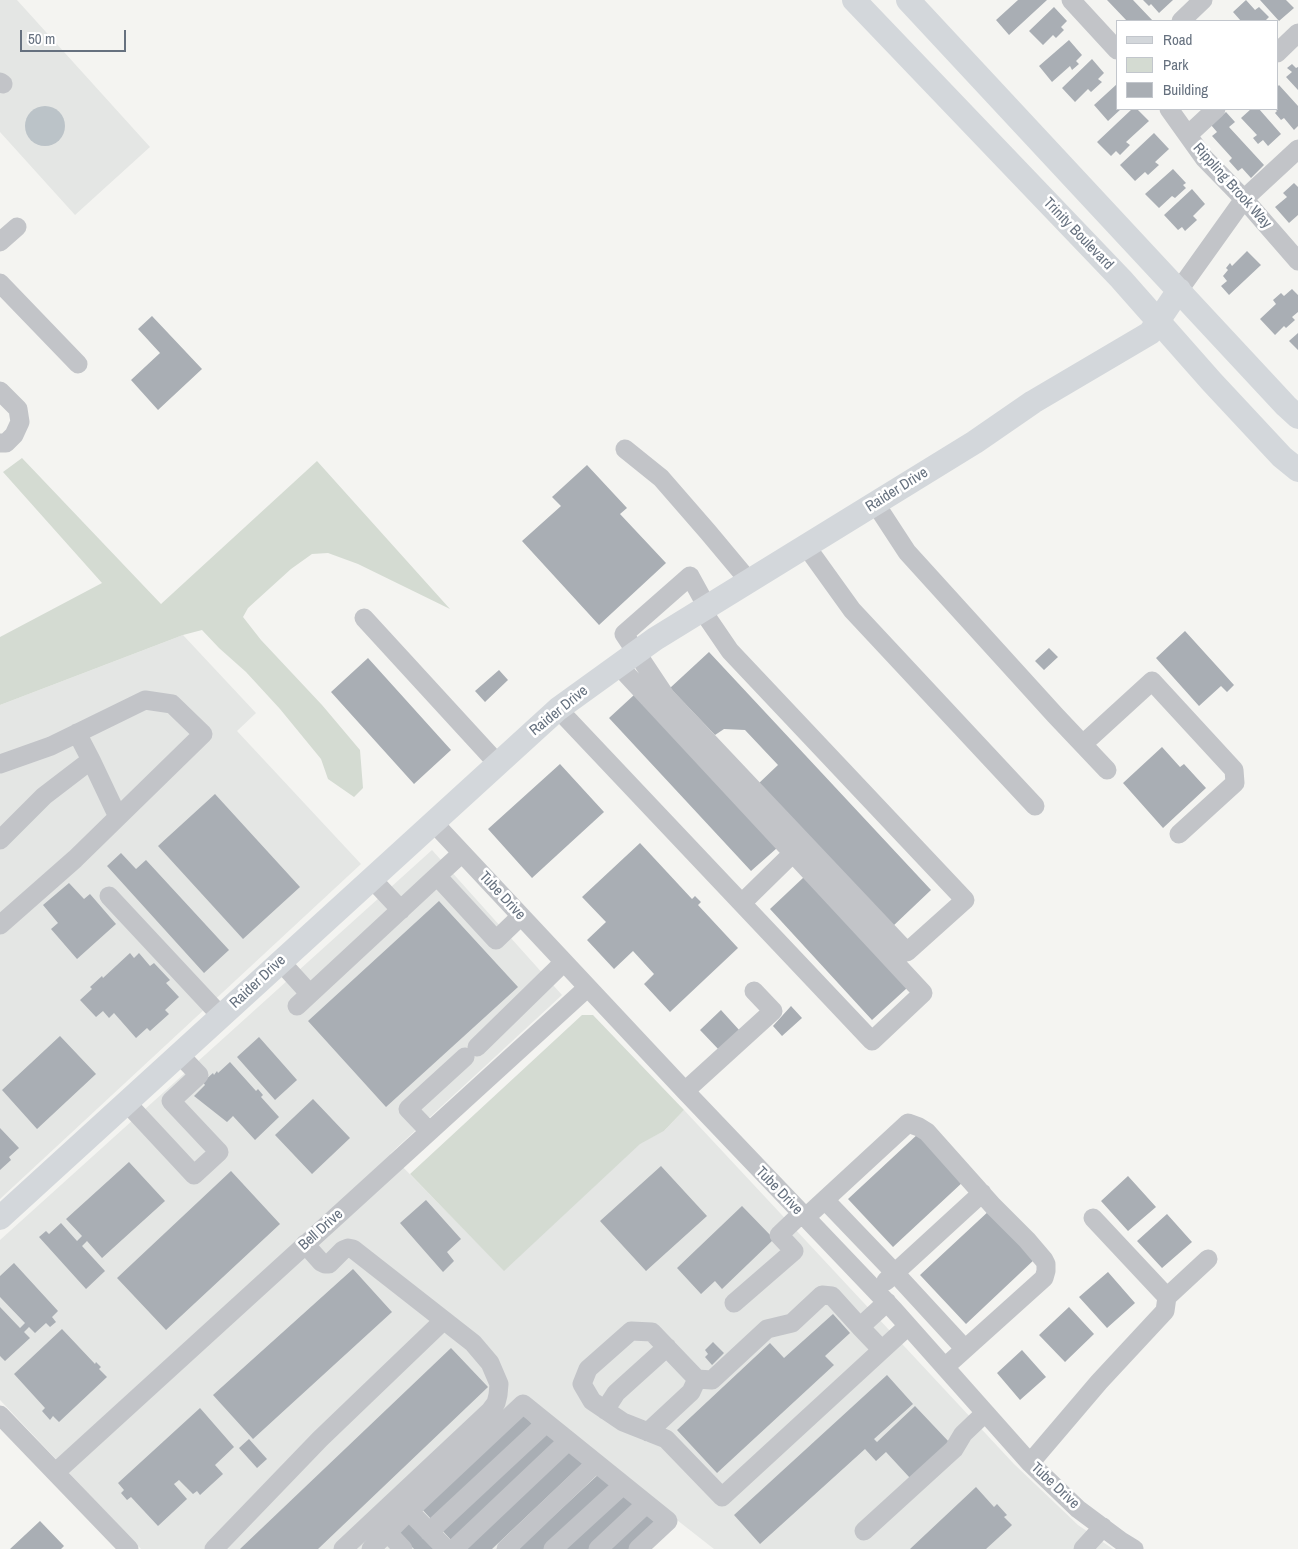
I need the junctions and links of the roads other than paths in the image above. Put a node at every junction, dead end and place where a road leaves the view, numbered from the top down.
1 (854, 0) edge
2 (908, 0) edge
3 (1203, 0) edge
4 (1072, 1) edge
5 (1182, 20) edge
6 (1298, 33) edge
7 (1116, 49) edge
8 (1278, 51) edge
9 (1170, 110) edge
10 (1215, 110) edge
11 (1188, 135) junction
12 (1298, 149) edge
13 (1244, 199) junction
14 (17, 226) dead end
15 (0, 242) edge
16 (1298, 261) edge
17 (0, 284) edge
18 (1179, 290) junction
19 (1158, 322) junction
20 (78, 364) dead end
21 (0, 391) edge
22 (1298, 417) edge
23 (0, 443) edge
24 (625, 449) dead end
25 (1298, 470) edge
26 (875, 503) junction
27 (806, 546) junction
28 (749, 581) junction
29 (704, 608) junction
30 (364, 618) dead end
31 (627, 659) junction
32 (558, 709) junction
33 (77, 733) junction
34 (1083, 744) junction
35 (90, 760) junction
36 (0, 764) edge
37 (498, 764) junction
38 (1107, 770) dead end
39 (1035, 806) dead end
40 (118, 817) junction
41 (433, 822) junction
42 (1179, 834) dead end
43 (0, 840) edge
44 (462, 853) junction
45 (793, 853) junction
46 (437, 876) junction
47 (371, 878) junction
48 (109, 896) dead end
49 (742, 903) junction
50 (401, 910) junction
51 (521, 916) junction
52 (0, 925) edge
53 (280, 962) junction
54 (564, 962) junction
55 (587, 988) junction
56 (754, 992) dead end
57 (221, 1016) junction
58 (477, 1047) junction
59 (179, 1054) junction
60 (509, 1059) junction
61 (685, 1091) junction
62 (126, 1102) junction
63 (429, 1132) junction
64 (982, 1193) junction
65 (825, 1200) junction
66 (803, 1216) junction
67 (0, 1218) edge
68 (1093, 1218) dead end
69 (305, 1244) junction
70 (1208, 1259) dead end
71 (895, 1273) junction
72 (881, 1296) junction
73 (1168, 1297) junction
74 (734, 1303) dead end
75 (444, 1320) junction
76 (908, 1326) junction
77 (860, 1327) junction
78 (667, 1347) junction
79 (965, 1349) junction
80 (882, 1350) junction
81 (945, 1367) junction
82 (698, 1379) junction
83 (605, 1410) junction
84 (985, 1413) junction
85 (0, 1415) edge
86 (546, 1423) junction
87 (648, 1432) junction
88 (568, 1441) junction
89 (596, 1463) junction
90 (1030, 1463) junction
91 (56, 1472) junction
92 (623, 1485) junction
93 (646, 1504) junction
94 (409, 1512) junction
95 (1102, 1527) junction
96 (864, 1531) dead end
97 (388, 1532) junction
98 (429, 1532) junction
99 (129, 1549) edge
100 (214, 1549) edge
101 (343, 1549) edge
102 (371, 1549) edge
103 (403, 1549) edge
104 (446, 1549) edge
105 (454, 1549) edge
106 (506, 1549) edge
107 (553, 1549) edge
108 (598, 1549) edge
109 (638, 1549) edge
110 (1082, 1549) edge
111 (1134, 1549) edge

1 - 19 main road, Trinity Boulevard
2 - 18 main road
3 - 5 street
4 - 7 street
6 - 8 street
9 - 11 street, Rippling Brook Way
10 - 11 street
11 - 13 street, Rippling Brook Way
12 - 13 street
13 - 16 street, Rippling Brook Way
13 - 18 street
14 - 15 street
17 - 20 street
18 - 19 main road, Raider Drive
18 - 22 main road
19 - 25 main road, Trinity Boulevard
19 - 26 main road, Raider Drive
21 - 23 street
24 - 28 street
26 - 27 main road, Raider Drive
26 - 34 street
27 - 28 main road, Raider Drive
27 - 39 street
28 - 29 main road, Raider Drive
29 - 31 main road, Raider Drive
29 - 31 street
29 - 31 street
30 - 37 street
31 - 32 main road, Raider Drive
31 - 45 street
32 - 37 main road, Raider Drive
32 - 49 street
33 - 35 street
33 - 36 street
33 - 40 street
34 - 38 street
34 - 42 street
35 - 40 street
35 - 43 street
37 - 41 main road, Raider Drive
40 - 52 street
41 - 44 street, Tube Drive
41 - 47 main road, Raider Drive
44 - 46 street
44 - 51 street, Tube Drive
45 - 49 street
45 - 49 street
46 - 50 street
46 - 51 street
47 - 50 street
47 - 53 main road, Raider Drive
48 - 57 street
50 - 53 street
51 - 54 street, Tube Drive
53 - 57 main road, Raider Drive
54 - 55 street, Tube Drive
54 - 58 street
55 - 60 street, Bell Drive
55 - 61 street, Tube Drive
56 - 61 street
57 - 59 main road, Raider Drive
58 - 60 street
58 - 63 street
59 - 62 main road, Raider Drive
59 - 62 street
60 - 63 street, Bell Drive
61 - 66 street, Tube Drive
62 - 67 main road, Raider Drive
63 - 69 street, Bell Drive
64 - 65 street
64 - 71 street
64 - 79 street
65 - 66 street
65 - 71 street
66 - 72 street, Tube Drive
66 - 74 street
68 - 73 street
69 - 75 street
69 - 91 street, Bell Drive
70 - 73 street
71 - 72 street
71 - 79 street
72 - 76 street, Tube Drive
72 - 77 street
73 - 90 street
75 - 100 street
75 - 101 street
76 - 80 street
76 - 81 street, Tube Drive
77 - 80 street
77 - 82 street
78 - 82 street
78 - 83 street
78 - 83 street
79 - 81 street
80 - 87 street
81 - 84 street, Tube Drive
82 - 87 street
83 - 87 street
84 - 90 street, Tube Drive
84 - 96 street
85 - 91 street
86 - 88 street
86 - 94 street
86 - 98 street
88 - 89 street
88 - 105 street
89 - 92 street
89 - 106 street
90 - 95 street, Tube Drive
91 - 99 street
92 - 93 street
92 - 107 street
93 - 108 street
93 - 109 street
94 - 97 street
94 - 98 street
95 - 110 street
95 - 111 street, Tube Drive
97 - 102 street
97 - 103 street
98 - 104 street

